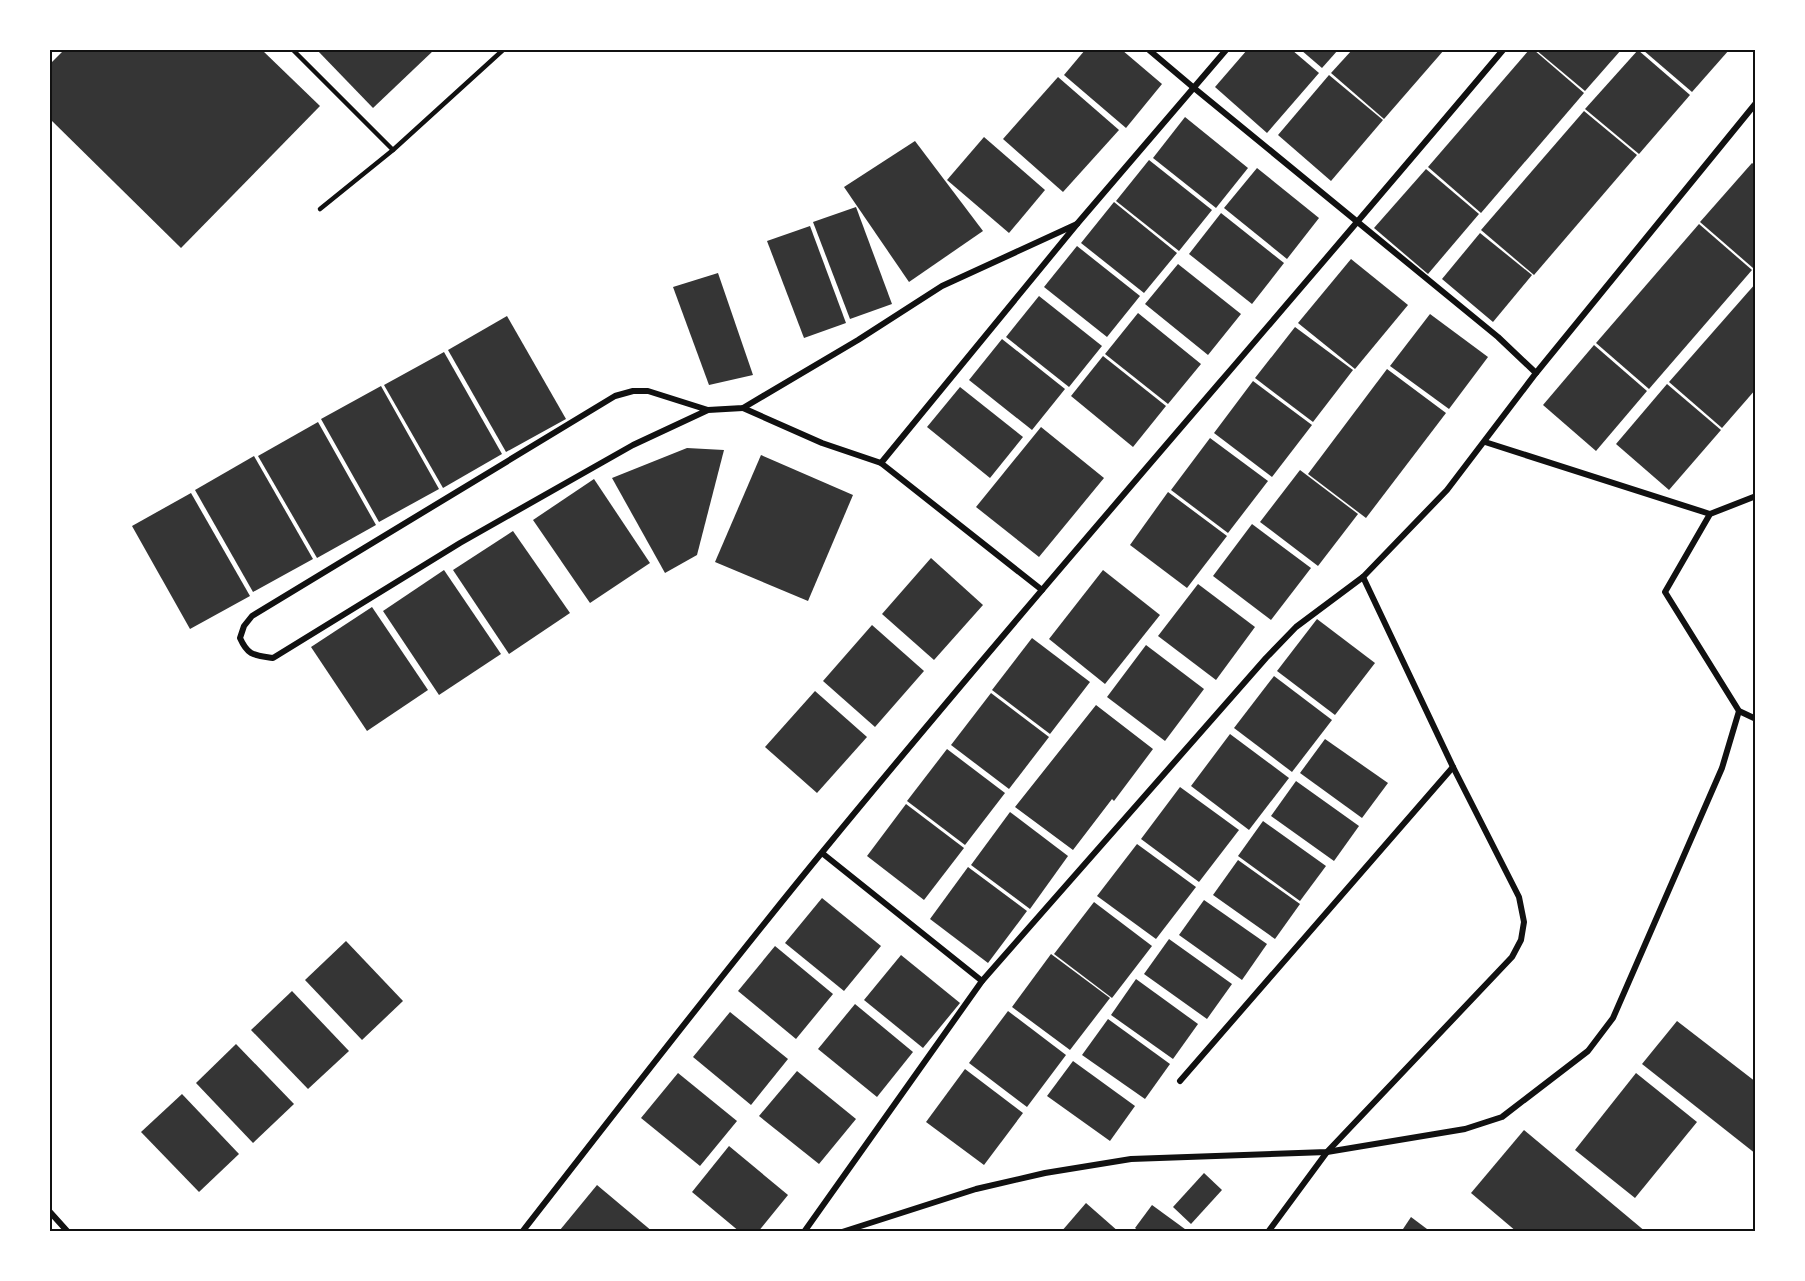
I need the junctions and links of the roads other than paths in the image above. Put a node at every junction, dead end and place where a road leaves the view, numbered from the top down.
1 (293, 50) edge
2 (503, 50) edge
3 (1149, 50) edge
4 (1226, 50) edge
5 (1503, 50) edge
6 (1194, 88) junction
7 (1755, 103) edge
8 (393, 150) junction
9 (320, 209) dead end
10 (1358, 223) junction
11 (1077, 224) junction
12 (1536, 373) junction
13 (743, 408) junction
14 (708, 410) junction
15 (1485, 442) junction
16 (880, 463) junction
17 (1755, 496) edge
18 (1710, 514) junction
19 (1363, 577) junction
20 (1042, 590) junction
21 (1739, 711) junction
22 (1755, 719) edge
23 (1453, 767) junction
24 (822, 852) junction
25 (982, 981) junction
26 (1180, 1081) dead end
27 (1327, 1152) junction
28 (50, 1212) edge
29 (68, 1232) edge
30 (522, 1232) edge
31 (804, 1232) edge
32 (842, 1232) edge
33 (1268, 1232) edge

1 - 8 lane
2 - 8 lane
3 - 6 street
4 - 6 street
5 - 10 street
6 - 10 street
6 - 11 street
7 - 12 street
8 - 9 lane
10 - 12 street
10 - 20 street
11 - 13 street
11 - 16 street
12 - 15 street
13 - 14 street
13 - 16 street
14 - 14 street
15 - 18 street
15 - 19 street
16 - 20 street
17 - 18 street
18 - 21 street
19 - 23 street
19 - 25 street
20 - 24 street
21 - 22 street
21 - 27 street
23 - 26 street
23 - 27 street
24 - 25 street
24 - 30 street
25 - 31 street
27 - 32 street
27 - 33 street
28 - 29 street

